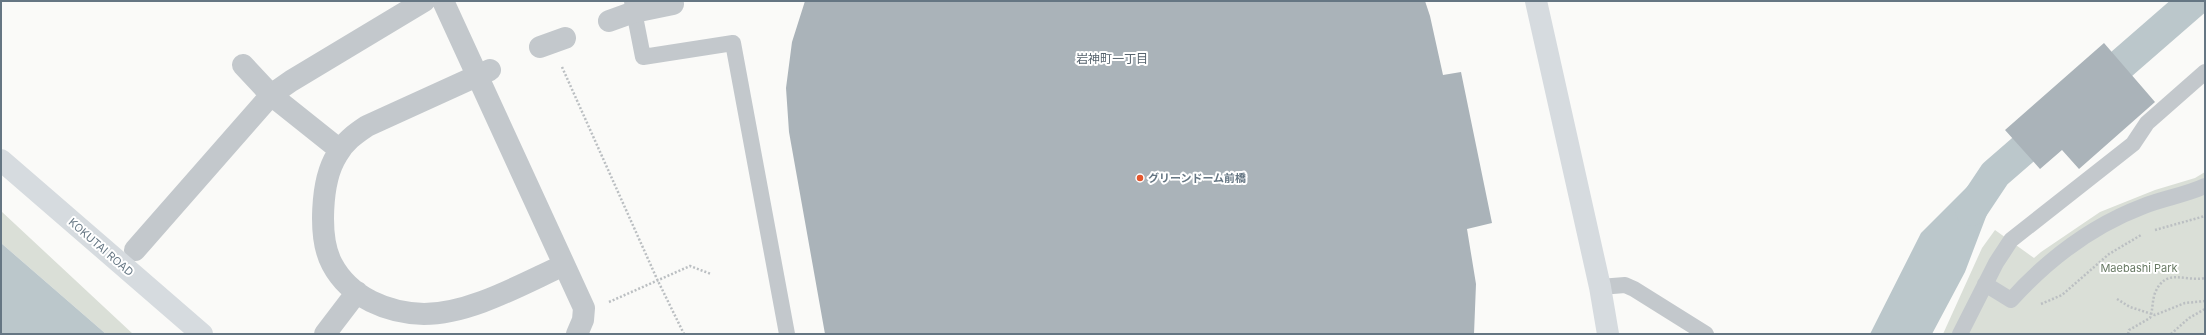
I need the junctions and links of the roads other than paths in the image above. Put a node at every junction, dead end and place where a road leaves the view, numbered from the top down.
1 (424, 1) edge
2 (443, 1) edge
3 (1536, 1) edge
4 (673, 4) dead end
5 (633, 7) edge
6 (609, 22) dead end
7 (243, 65) dead end
8 (2205, 72) edge
9 (483, 73) junction
10 (272, 95) junction
11 (340, 150) junction
12 (1, 160) edge
13 (2205, 186) edge
14 (135, 250) dead end
15 (564, 264) junction
16 (1985, 284) junction
17 (1600, 287) junction
18 (357, 292) junction
19 (202, 334) edge
20 (326, 334) edge
21 (577, 334) edge
22 (787, 334) edge
23 (1608, 334) edge
24 (1706, 334) edge
25 (1960, 334) edge

1 - 10 street
2 - 9 street
3 - 17 street
4 - 5 street
5 - 6 street
5 - 22 lane
7 - 10 street
8 - 16 lane
9 - 11 street
9 - 15 street
10 - 11 street
10 - 14 street
11 - 18 street
12 - 19 street, KOKUTAI ROAD
13 - 16 lane
15 - 18 street
15 - 21 street
16 - 25 lane
17 - 23 street
17 - 24 lane
18 - 20 street

